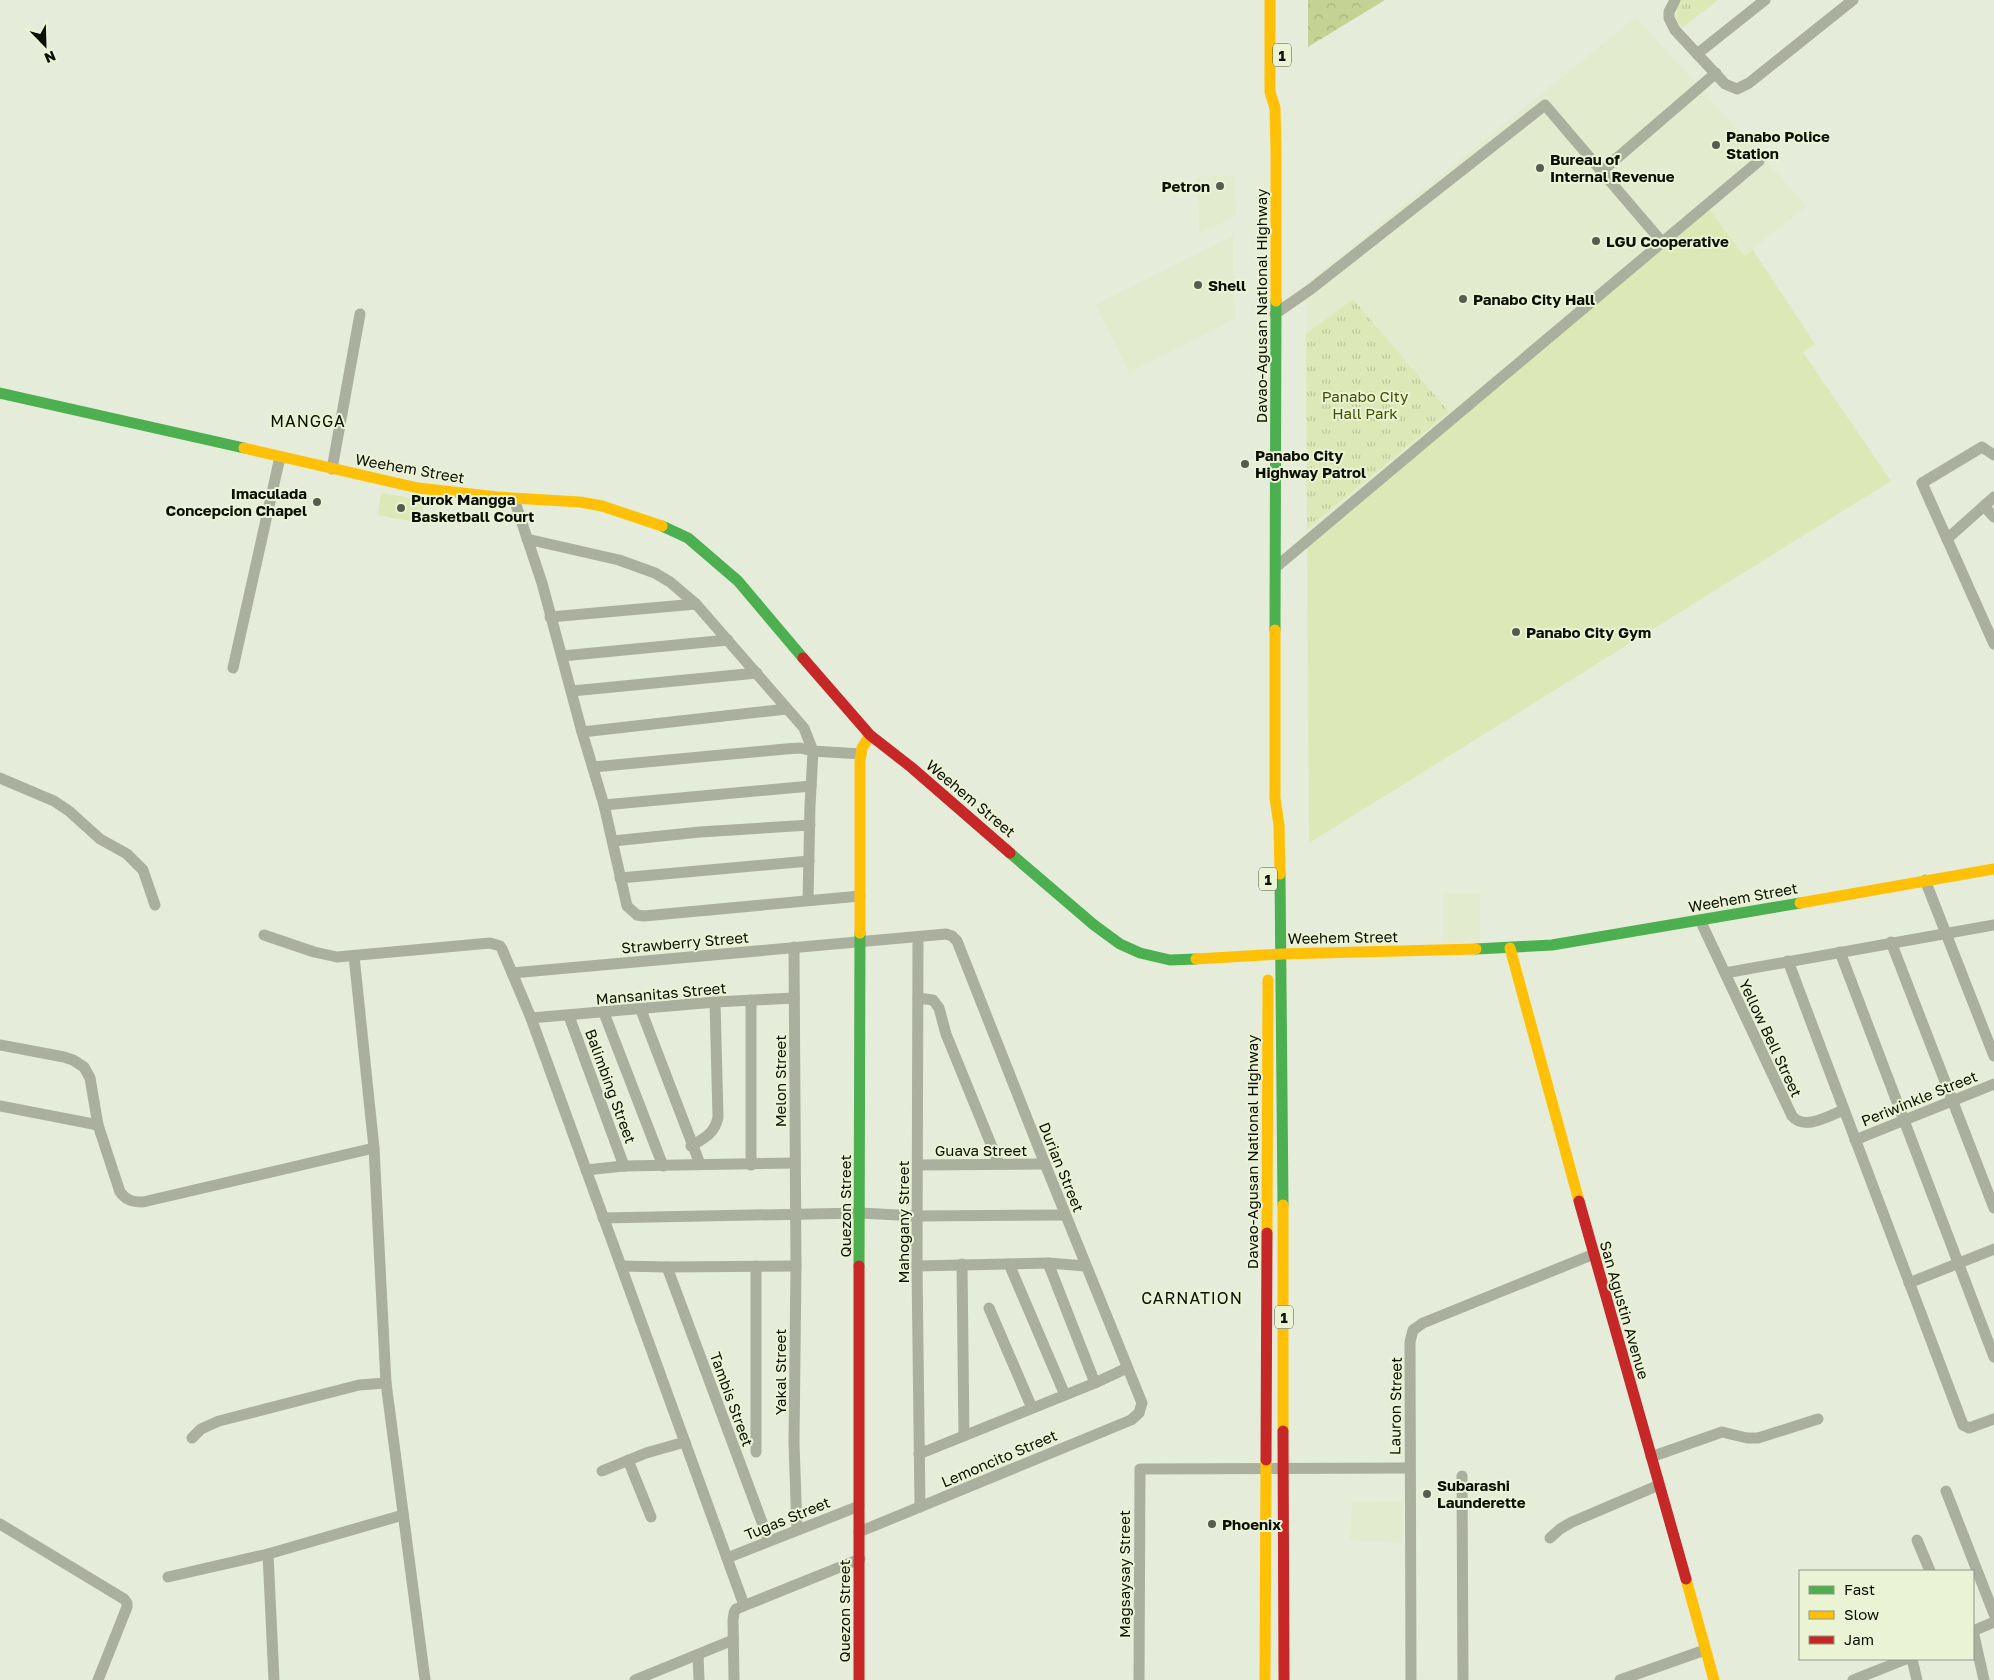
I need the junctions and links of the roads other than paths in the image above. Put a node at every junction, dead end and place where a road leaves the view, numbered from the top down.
1 (1270, 0) edge
2 (1674, 0) edge
3 (1765, 0) edge
4 (1853, 0) edge
5 (1697, 54) junction
6 (1282, 73) dead end
7 (1716, 74) junction
8 (1275, 108) junction
9 (1759, 161) dead end
10 (1602, 171) junction
11 (1662, 242) junction
12 (360, 314) dead end
13 (1275, 314) junction
14 (0, 393) edge
15 (1994, 455) edge
16 (280, 458) junction
17 (332, 469) junction
18 (1994, 497) edge
19 (514, 499) junction
20 (1984, 506) junction
21 (1994, 517) edge
22 (527, 539) junction
23 (1947, 539) junction
24 (1276, 567) junction
25 (696, 604) junction
26 (550, 617) junction
27 (728, 640) junction
28 (1994, 644) edge
29 (562, 656) junction
30 (233, 668) dead end
31 (757, 673) junction
32 (572, 691) junction
33 (787, 709) junction
34 (582, 732) junction
35 (870, 735) junction
36 (813, 751) junction
37 (861, 754) junction
38 (593, 767) junction
39 (0, 778) edge
40 (811, 786) junction
41 (604, 805) junction
42 (1275, 805) junction
43 (810, 825) junction
44 (613, 841) junction
45 (810, 862) junction
46 (1268, 866) dead end
47 (1994, 869) edge
48 (620, 878) junction
49 (1925, 880) junction
50 (860, 896) junction
51 (808, 900) junction
52 (155, 905) dead end
53 (1700, 920) junction
54 (1994, 925) edge
55 (1946, 933) junction
56 (264, 934) dead end
57 (918, 937) junction
58 (957, 940) joint
59 (860, 942) junction
60 (1891, 942) junction
61 (794, 948) junction
62 (1510, 948) junction
63 (1268, 950) junction
64 (1840, 952) junction
65 (1282, 954) junction
66 (354, 956) junction
67 (1788, 961) junction
68 (512, 973) junction
69 (1725, 973) junction
70 (794, 998) junction
71 (918, 998) junction
72 (751, 1000) junction
73 (715, 1002) junction
74 (641, 1010) junction
75 (604, 1013) junction
76 (569, 1016) junction
77 (531, 1018) junction
78 (0, 1045) edge
79 (1994, 1056) edge
80 (1994, 1084) edge
81 (1953, 1100) junction
82 (0, 1106) edge
83 (1844, 1110) junction
84 (1904, 1120) junction
85 (98, 1125) junction
86 (1855, 1140) junction
87 (691, 1146) junction
88 (374, 1148) junction
89 (795, 1163) junction
90 (700, 1164) junction
91 (999, 1164) junction
92 (1045, 1164) junction
93 (751, 1165) junction
94 (918, 1165) junction
95 (624, 1166) junction
96 (663, 1166) junction
97 (586, 1170) junction
98 (1994, 1208) edge
99 (860, 1213) junction
100 (1065, 1214) junction
101 (795, 1215) junction
102 (917, 1216) junction
103 (603, 1218) junction
104 (1994, 1249) edge
105 (1594, 1254) junction
106 (1048, 1262) junction
107 (962, 1264) junction
108 (1009, 1264) junction
109 (1958, 1264) junction
110 (621, 1266) junction
111 (756, 1266) junction
112 (796, 1266) junction
113 (917, 1266) junction
114 (1086, 1266) junction
115 (667, 1267) junction
116 (1909, 1283) junction
117 (989, 1308) dead end
118 (1994, 1357) edge
119 (1127, 1368) junction
120 (1266, 1372) junction
121 (1284, 1372) junction
122 (386, 1383) junction
123 (1095, 1383) junction
124 (1065, 1395) junction
125 (1142, 1404) joint
126 (1032, 1408) junction
127 (1818, 1419) dead end
128 (1994, 1420) edge
129 (964, 1436) junction
130 (192, 1438) dead end
131 (685, 1442) junction
132 (756, 1452) dead end
133 (919, 1454) junction
134 (1651, 1458) junction
135 (628, 1460) junction
136 (1409, 1468) junction
137 (1266, 1470) junction
138 (1284, 1470) junction
139 (602, 1471) dead end
140 (1462, 1476) dead end
141 (1659, 1485) junction
142 (1946, 1492) dead end
143 (859, 1506) junction
144 (920, 1507) junction
145 (1266, 1508) junction
146 (1283, 1510) junction
147 (403, 1514) junction
148 (651, 1517) dead end
149 (0, 1524) edge
150 (797, 1530) junction
151 (859, 1532) junction
152 (1550, 1538) dead end
153 (1917, 1540) dead end
154 (769, 1541) junction
155 (268, 1554) junction
156 (727, 1558) junction
157 (860, 1558) junction
158 (1930, 1570) edge
159 (168, 1577) dead end
160 (744, 1605) junction
161 (1994, 1614) edge
162 (1994, 1622) edge
163 (1974, 1631) edge
164 (1974, 1635) edge
165 (733, 1640) junction
166 (1705, 1650) junction
167 (698, 1655) junction
168 (1903, 1660) edge
169 (1912, 1660) edge
170 (642, 1679) edge
171 (98, 1680) edge
172 (274, 1680) edge
173 (425, 1680) edge
174 (699, 1680) edge
175 (734, 1680) edge
176 (859, 1680) edge
177 (1138, 1680) edge
178 (1265, 1680) edge
179 (1284, 1680) edge
180 (1411, 1680) edge
181 (1463, 1680) edge
182 (1620, 1680) edge
183 (1714, 1680) edge
184 (1852, 1680) edge
185 (1917, 1680) edge
186 (1984, 1680) edge

1 - 8 main road, Davao-Agusan National Highway / 1
2 - 5 street
3 - 5 street
4 - 7 street
5 - 7 street
6 - 8 main road, Davao-Agusan National Highway / 1
7 - 10 street
8 - 13 main road, Davao-Agusan National Highway / 1
9 - 11 street
10 - 11 street
10 - 13 street
11 - 24 street
12 - 17 street
13 - 24 main road, Davao-Agusan National Highway / 1
14 - 16 main road, Weehem Street
15 - 23 street
16 - 17 main road, Weehem Street
16 - 30 street
17 - 19 main road, Weehem Street
18 - 20 street
19 - 22 street
19 - 35 main road, Weehem Street
20 - 21 street
20 - 23 street
22 - 25 street
22 - 26 street
23 - 28 street
24 - 42 main road, Davao-Agusan National Highway / 1
25 - 26 street
25 - 27 street
26 - 29 street
27 - 29 street
27 - 31 street
29 - 32 street
31 - 32 street
31 - 33 street
32 - 34 street
33 - 34 street
33 - 36 street
34 - 38 street
35 - 37 main road, Quezon Street
35 - 63 main road, Weehem Street
36 - 37 street
36 - 38 street
36 - 40 street
37 - 50 main road, Quezon Street
38 - 41 street
39 - 52 street
40 - 41 street
40 - 43 street
41 - 44 street
42 - 46 main road, Davao-Agusan National Highway / 1
42 - 65 main road, Davao-Agusan National Highway / 1
43 - 44 street
43 - 45 street
44 - 48 street
45 - 48 street
45 - 51 street
47 - 49 main road, Weehem Street
48 - 51 street
49 - 53 main road, Weehem Street
49 - 55 street
50 - 51 street
50 - 59 main road, Quezon Street
53 - 62 main road, Weehem Street
53 - 69 street, Yellow Bell Street
54 - 55 street
55 - 60 street
55 - 79 street
56 - 66 street
57 - 58 street, Strawberry Street
57 - 59 street, Strawberry Street
57 - 71 street, Mahogany Street
58 - 92 street, Durian Street
59 - 61 street, Strawberry Street
59 - 99 main road, Quezon Street
60 - 64 street
60 - 81 street
61 - 68 street, Strawberry Street
61 - 70 street, Melon Street
62 - 65 main road, Weehem Street
62 - 105 main road, San Agustin Avenue
63 - 65 main road, Weehem Street
63 - 120 main road, Davao-Agusan National Highway / 1
64 - 67 street
64 - 84 street
65 - 121 main road, Davao-Agusan National Highway / 1
66 - 68 street
66 - 88 street
67 - 69 street
67 - 83 street
68 - 77 street
69 - 83 street, Yellow Bell Street
70 - 72 street, Mansanitas Street
70 - 89 street, Melon Street
71 - 91 street
71 - 94 street, Mahogany Street
72 - 73 street, Mansanitas Street
72 - 93 street
73 - 74 street, Mansanitas Street
73 - 87 street
74 - 75 street, Mansanitas Street
74 - 87 street
75 - 76 street, Mansanitas Street
75 - 96 street
76 - 77 street, Mansanitas Street
76 - 95 street, Balimbing Street
77 - 97 street
78 - 85 street
80 - 81 street, Periwinkle Street
81 - 84 street, Periwinkle Street
81 - 98 street
82 - 85 street
83 - 86 street
84 - 86 street, Periwinkle Street
84 - 109 street
85 - 88 street
86 - 116 street
87 - 90 street
88 - 122 street
89 - 93 street
89 - 101 street, Melon Street
90 - 93 street
90 - 96 street
91 - 92 street, Guava Street
91 - 94 street, Guava Street
92 - 100 street, Durian Street
94 - 102 street, Mahogany Street
95 - 96 street
95 - 97 street
97 - 103 street
99 - 101 street
99 - 102 street
99 - 143 main road, Quezon Street
100 - 102 street
100 - 114 street, Durian Street
101 - 103 street
101 - 112 street, Yakal Street
102 - 113 street, Mahogany Street
103 - 110 street
104 - 109 street
105 - 134 main road, San Agustin Avenue
105 - 136 street, Lauron Street
106 - 108 street
106 - 114 street
106 - 123 street
107 - 108 street
107 - 113 street
107 - 129 street
108 - 124 street
109 - 116 street
109 - 118 street
110 - 115 street
110 - 131 street
111 - 112 street
111 - 115 street
111 - 132 street
112 - 150 street, Yakal Street
113 - 133 street, Mahogany Street
114 - 119 street, Durian Street
115 - 154 street, Tambis Street
116 - 128 street
117 - 126 street
119 - 123 street
119 - 125 street, Durian Street
120 - 121 main road
120 - 137 main road, Davao-Agusan National Highway / 1
121 - 138 main road, Davao-Agusan National Highway / 1
122 - 130 street
122 - 147 street
123 - 124 street
124 - 126 street
125 - 144 street, Lemoncito Street
126 - 129 street
127 - 134 street
129 - 133 street
131 - 135 street
131 - 156 street
133 - 144 street, Mahogany Street
134 - 141 main road, San Agustin Avenue
135 - 139 street
135 - 148 street
136 - 138 street
136 - 180 street, Lauron Street
137 - 138 street
137 - 145 main road, Davao-Agusan National Highway / 1
137 - 177 street, Magsaysay Street
138 - 146 main road, Davao-Agusan National Highway / 1
140 - 181 street
141 - 152 street
141 - 166 main road, San Agustin Avenue
142 - 161 street
143 - 150 street, Tugas Street
143 - 151 main road, Quezon Street
144 - 151 street, Lemoncito Street
145 - 146 main road
145 - 178 main road, Davao-Agusan National Highway / 1
146 - 179 main road, Davao-Agusan National Highway / 1
147 - 155 street
147 - 173 street
149 - 171 street
150 - 154 street, Tugas Street
151 - 157 main road, Quezon Street
153 - 158 street
154 - 156 street, Tugas Street
155 - 159 street
155 - 172 street
156 - 160 street
157 - 160 street
157 - 176 main road, Quezon Street
160 - 165 street
162 - 163 street
164 - 186 street
165 - 167 street
165 - 175 street
166 - 182 street
166 - 183 main road, San Agustin Avenue
167 - 170 street
167 - 174 street
168 - 184 street
169 - 185 street

